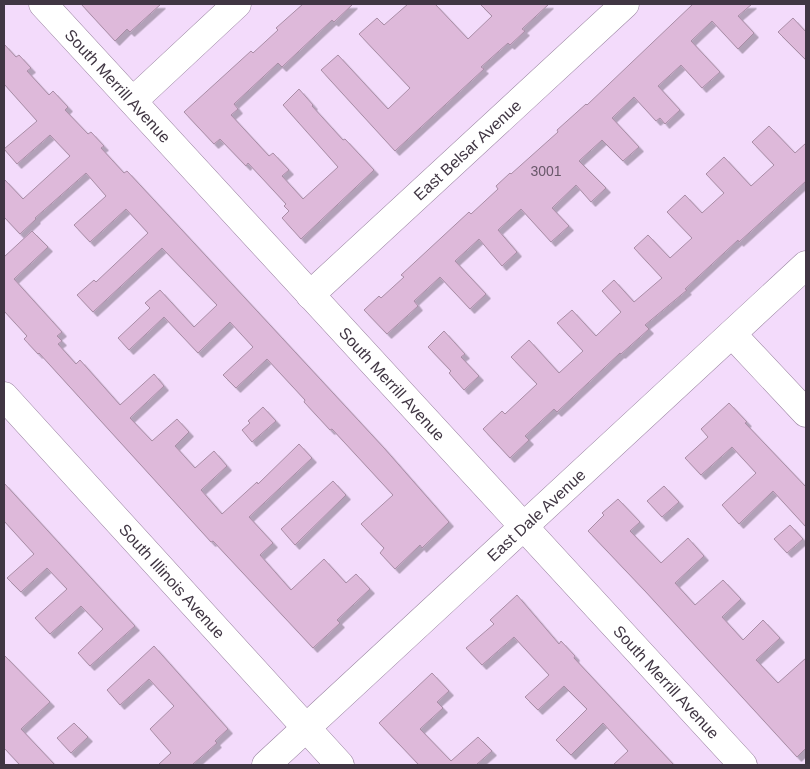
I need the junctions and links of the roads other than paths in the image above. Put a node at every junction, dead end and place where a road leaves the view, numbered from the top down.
1 (43, 4) edge
2 (237, 4) edge
3 (625, 4) edge
4 (133, 101) junction
5 (806, 265) edge
6 (310, 295) junction
7 (732, 334) junction
8 (4, 396) edge
9 (806, 413) edge
10 (523, 527) junction
11 (306, 728) junction
12 (266, 765) edge
13 (340, 765) edge
14 (743, 765) edge

1 - 4 street, South Merrill Avenue
2 - 4 street
3 - 6 street, East Belsar Avenue
4 - 6 street, South Merrill Avenue
5 - 7 street, East Dale Avenue
6 - 10 street, South Merrill Avenue
7 - 9 street
7 - 10 street, East Dale Avenue
8 - 11 street, South Illinois Avenue
10 - 11 street, East Dale Avenue
10 - 14 street, South Merrill Avenue
11 - 12 street, East Dale Avenue
11 - 13 street, South Illinois Avenue

